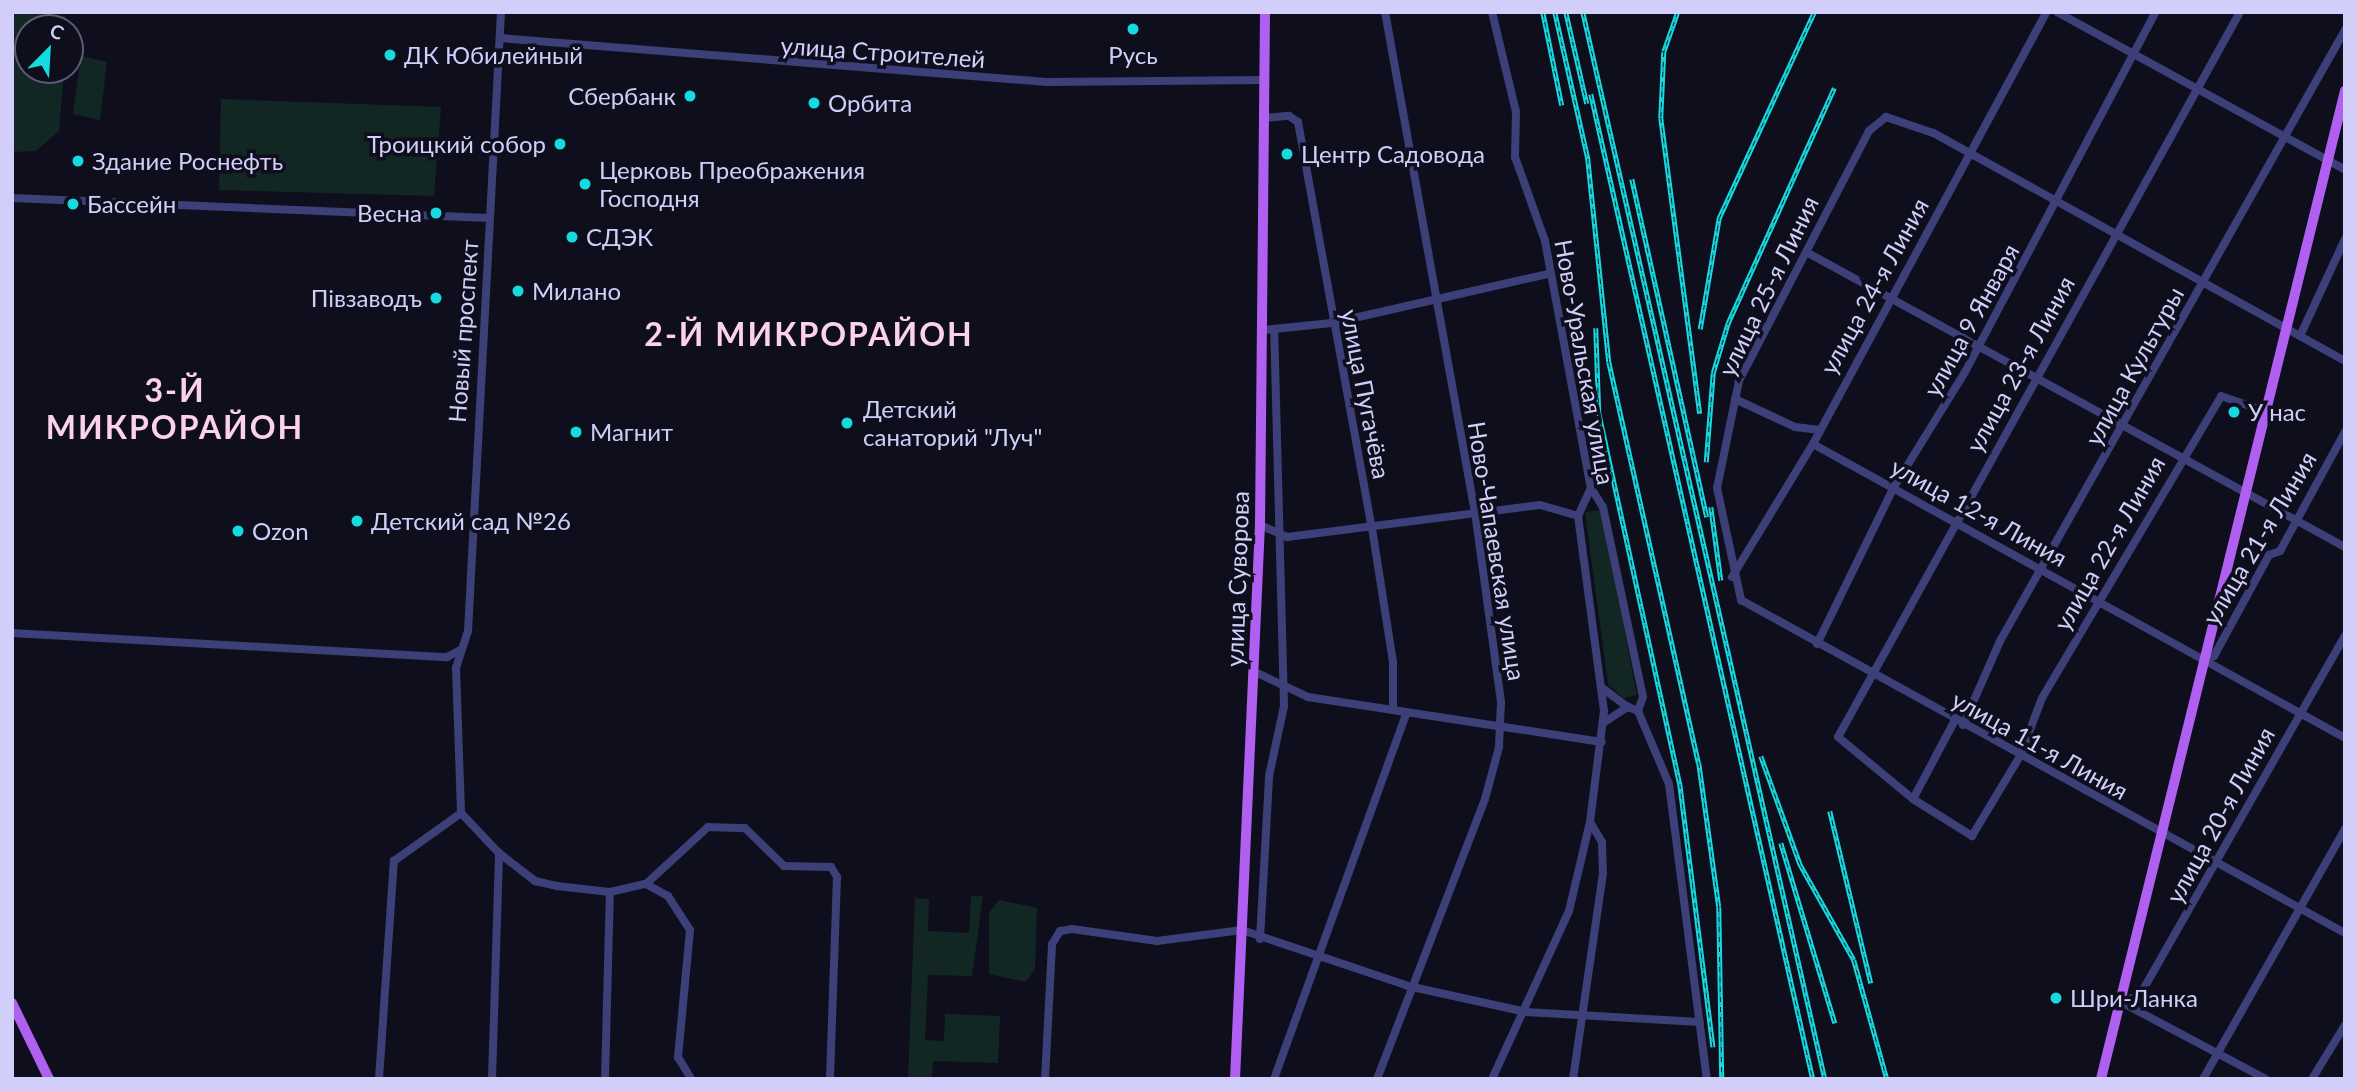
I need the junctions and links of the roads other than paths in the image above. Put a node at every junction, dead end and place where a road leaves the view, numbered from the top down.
1 (501, 12) edge
2 (1265, 12) edge
3 (1385, 12) edge
4 (1492, 12) edge
5 (2047, 12) edge
6 (2057, 12) edge
7 (2156, 12) edge
8 (2240, 12) edge
9 (2345, 30) edge
10 (500, 38) junction
11 (2134, 54) junction
12 (1265, 80) junction
13 (2195, 89) junction
14 (2345, 91) edge
15 (1264, 118) junction
16 (2286, 138) junction
17 (1969, 153) junction
18 (2325, 159) junction
19 (2345, 170) edge
20 (12, 198) edge
21 (2058, 201) junction
22 (489, 218) junction
23 (2115, 232) junction
24 (2345, 239) edge
25 (1808, 253) junction
26 (1548, 274) junction
27 (2203, 282) junction
28 (1893, 296) junction
29 (1435, 300) junction
30 (1332, 323) junction
31 (2284, 327) junction
32 (1269, 329) junction
33 (2300, 336) junction
34 (1979, 346) junction
35 (2345, 360) edge
36 (2034, 376) junction
37 (1735, 398) junction
38 (2264, 411) junction
39 (2123, 426) junction
40 (1818, 430) junction
41 (2345, 432) edge
42 (1813, 444) junction
43 (2182, 459) junction
44 (1894, 487) junction
45 (1591, 488) junction
46 (2245, 492) junction
47 (1475, 513) junction
48 (1578, 516) junction
49 (2296, 521) junction
50 (1955, 522) junction
51 (1260, 525) junction
52 (1372, 528) junction
53 (1278, 533) junction
54 (2345, 547) edge
55 (2042, 569) junction
56 (1732, 577) junction
57 (2098, 601) junction
58 (12, 633) edge
59 (2345, 636) edge
60 (1817, 644) junction
61 (460, 650) junction
62 (2204, 661) junction
63 (1255, 672) junction
64 (1870, 674) junction
65 (1281, 684) junction
66 (1601, 687) junction
67 (1628, 707) junction
68 (1393, 710) junction
69 (1638, 711) junction
70 (1407, 712) junction
71 (2300, 714) junction
72 (1959, 722) junction
73 (1603, 723) junction
74 (1500, 728) junction
75 (2345, 738) edge
76 (1602, 742) junction
77 (2020, 755) junction
78 (1913, 799) junction
79 (461, 813) junction
80 (1590, 822) junction
81 (2345, 829) edge
82 (2162, 834) junction
83 (499, 853) junction
84 (2214, 864) junction
85 (646, 884) junction
86 (610, 892) junction
87 (2300, 907) junction
88 (1242, 930) junction
89 (2345, 933) edge
90 (1260, 939) junction
91 (1314, 959) junction
92 (1408, 986) junction
93 (2121, 1002) junction
94 (12, 1003) edge
95 (1526, 1012) junction
96 (1581, 1018) junction
97 (1700, 1022) junction
98 (2345, 1025) edge
99 (2219, 1051) junction
100 (49, 1079) edge
101 (379, 1079) edge
102 (492, 1079) edge
103 (605, 1079) edge
104 (691, 1079) edge
105 (830, 1079) edge
106 (1045, 1079) edge
107 (1235, 1079) edge
108 (1274, 1079) edge
109 (1377, 1079) edge
110 (1492, 1079) edge
111 (1573, 1079) edge
112 (1707, 1079) edge
113 (2101, 1079) edge
114 (2203, 1079) edge
115 (2266, 1079) edge
116 (2312, 1079) edge

1 - 10 street, Новый проспект
2 - 12 main road, улица Суворова
3 - 29 street, Ново-Чапаевская улица
4 - 26 street, Ново-Уральская улица
5 - 17 street, улица 24-я Линия
6 - 11 street
7 - 11 street, улица 9 Января
8 - 13 street, улица 23-я Линия
9 - 16 street, улица Культуры
10 - 12 street, улица Строителей
10 - 22 street, Новый проспект
11 - 13 street
11 - 21 street, улица 9 Января
12 - 15 main road, улица Суворова
13 - 16 street
13 - 23 street, улица 23-я Линия
14 - 18 main road
15 - 30 street, улица Пугачёва
15 - 32 main road, улица Суворова
16 - 18 street
16 - 27 street, улица Культуры
17 - 21 street
17 - 25 street, улица 25-я Линия
17 - 28 street, улица 24-я Линия
18 - 19 street
18 - 31 main road
20 - 22 street
21 - 23 street
21 - 34 street, улица 9 Января
22 - 61 street, Новый проспект
23 - 27 street
23 - 36 street, улица 23-я Линия
24 - 33 street
25 - 28 street
25 - 37 street, улица 25-я Линия
26 - 29 street
26 - 45 street, Ново-Уральская улица
27 - 31 street
27 - 39 street, улица Культуры
28 - 34 street
28 - 40 street, улица 24-я Линия
29 - 30 street
29 - 47 street, Ново-Чапаевская улица
30 - 32 street
30 - 52 street, улица Пугачёва
31 - 33 street
31 - 38 main road
32 - 51 main road, улица Суворова
32 - 53 street
33 - 35 street
34 - 36 street
34 - 44 street, улица 9 Января
36 - 39 street
36 - 50 street, улица 23-я Линия
37 - 40 street
37 - 56 street, улица 25-я Линия
38 - 43 street, улица 22-я Линия
38 - 46 main road
39 - 43 street
39 - 55 street, улица Культуры
40 - 42 street, улица 24-я Линия
41 - 49 street, улица 21-я Линия
42 - 44 street, улица 12-я Линия
42 - 56 street, улица 24-я Линия
43 - 46 street
43 - 57 street, улица 22-я Линия
44 - 50 street, улица 12-я Линия
44 - 60 street, улица 9 Января
45 - 48 street, Ново-Уральская улица
45 - 69 street
46 - 49 street
46 - 62 main road, улица 21-я Линия
47 - 48 street
47 - 52 street
47 - 74 street, Ново-Чапаевская улица
48 - 66 street, Ново-Уральская улица
49 - 54 street
49 - 62 street, улица 21-я Линия
50 - 55 street, улица 12-я Линия
50 - 64 street, улица 23-я Линия
51 - 53 street
51 - 63 main road, улица Суворова
52 - 53 street
52 - 68 street, улица Пугачёва
53 - 65 street
55 - 57 street, улица 12-я Линия
55 - 72 street, улица Культуры
56 - 60 street, улица 11-я Линия
57 - 62 street, улица 12-я Линия
57 - 77 street, улица 22-я Линия
58 - 61 street
59 - 71 street, улица 20-я Линия
60 - 64 street, улица 11-я Линия
61 - 79 street, Новый проспект
62 - 71 street, улица 12-я Линия
62 - 82 main road, улица 21-я Линия
63 - 65 street
63 - 88 main road, улица Суворова
64 - 72 street, улица 11-я Линия
64 - 78 street, улица 23-я Линия
65 - 68 street
65 - 90 street
66 - 67 street
66 - 73 street, Ново-Уральская улица
67 - 69 street
67 - 73 street
68 - 70 street
69 - 97 street
70 - 74 street
70 - 91 street
71 - 75 street, улица 12-я Линия
71 - 84 street, улица 20-я Линия
72 - 77 street, улица 11-я Линия
72 - 78 street, улица Культуры
73 - 76 street, Ново-Уральская улица
74 - 76 street
74 - 92 street, Ново-Чапаевская улица
76 - 80 street, Ново-Уральская улица
77 - 78 street, улица 22-я Линия
77 - 82 street, улица 11-я Линия
79 - 83 street
79 - 101 street
80 - 95 street, Ново-Уральская улица
80 - 96 street
81 - 87 street
82 - 84 street, улица 11-я Линия
82 - 93 main road, улица 21-я Линия
83 - 86 street
83 - 102 street
84 - 87 street, улица 11-я Линия
84 - 93 street, улица 20-я Линия
85 - 86 street
85 - 104 street
85 - 105 street
86 - 103 street
87 - 89 street, улица 11-я Линия
87 - 99 street
88 - 90 street
88 - 106 street
88 - 107 main road, улица Суворова
90 - 91 street
91 - 92 street
91 - 108 street
92 - 95 street
92 - 109 street, Ново-Чапаевская улица
93 - 99 street
93 - 113 main road, улица 21-я Линия
94 - 100 main road
95 - 96 street
95 - 110 street, Ново-Уральская улица
96 - 97 street
96 - 111 street
97 - 112 street
98 - 116 street
99 - 114 street
99 - 115 street

